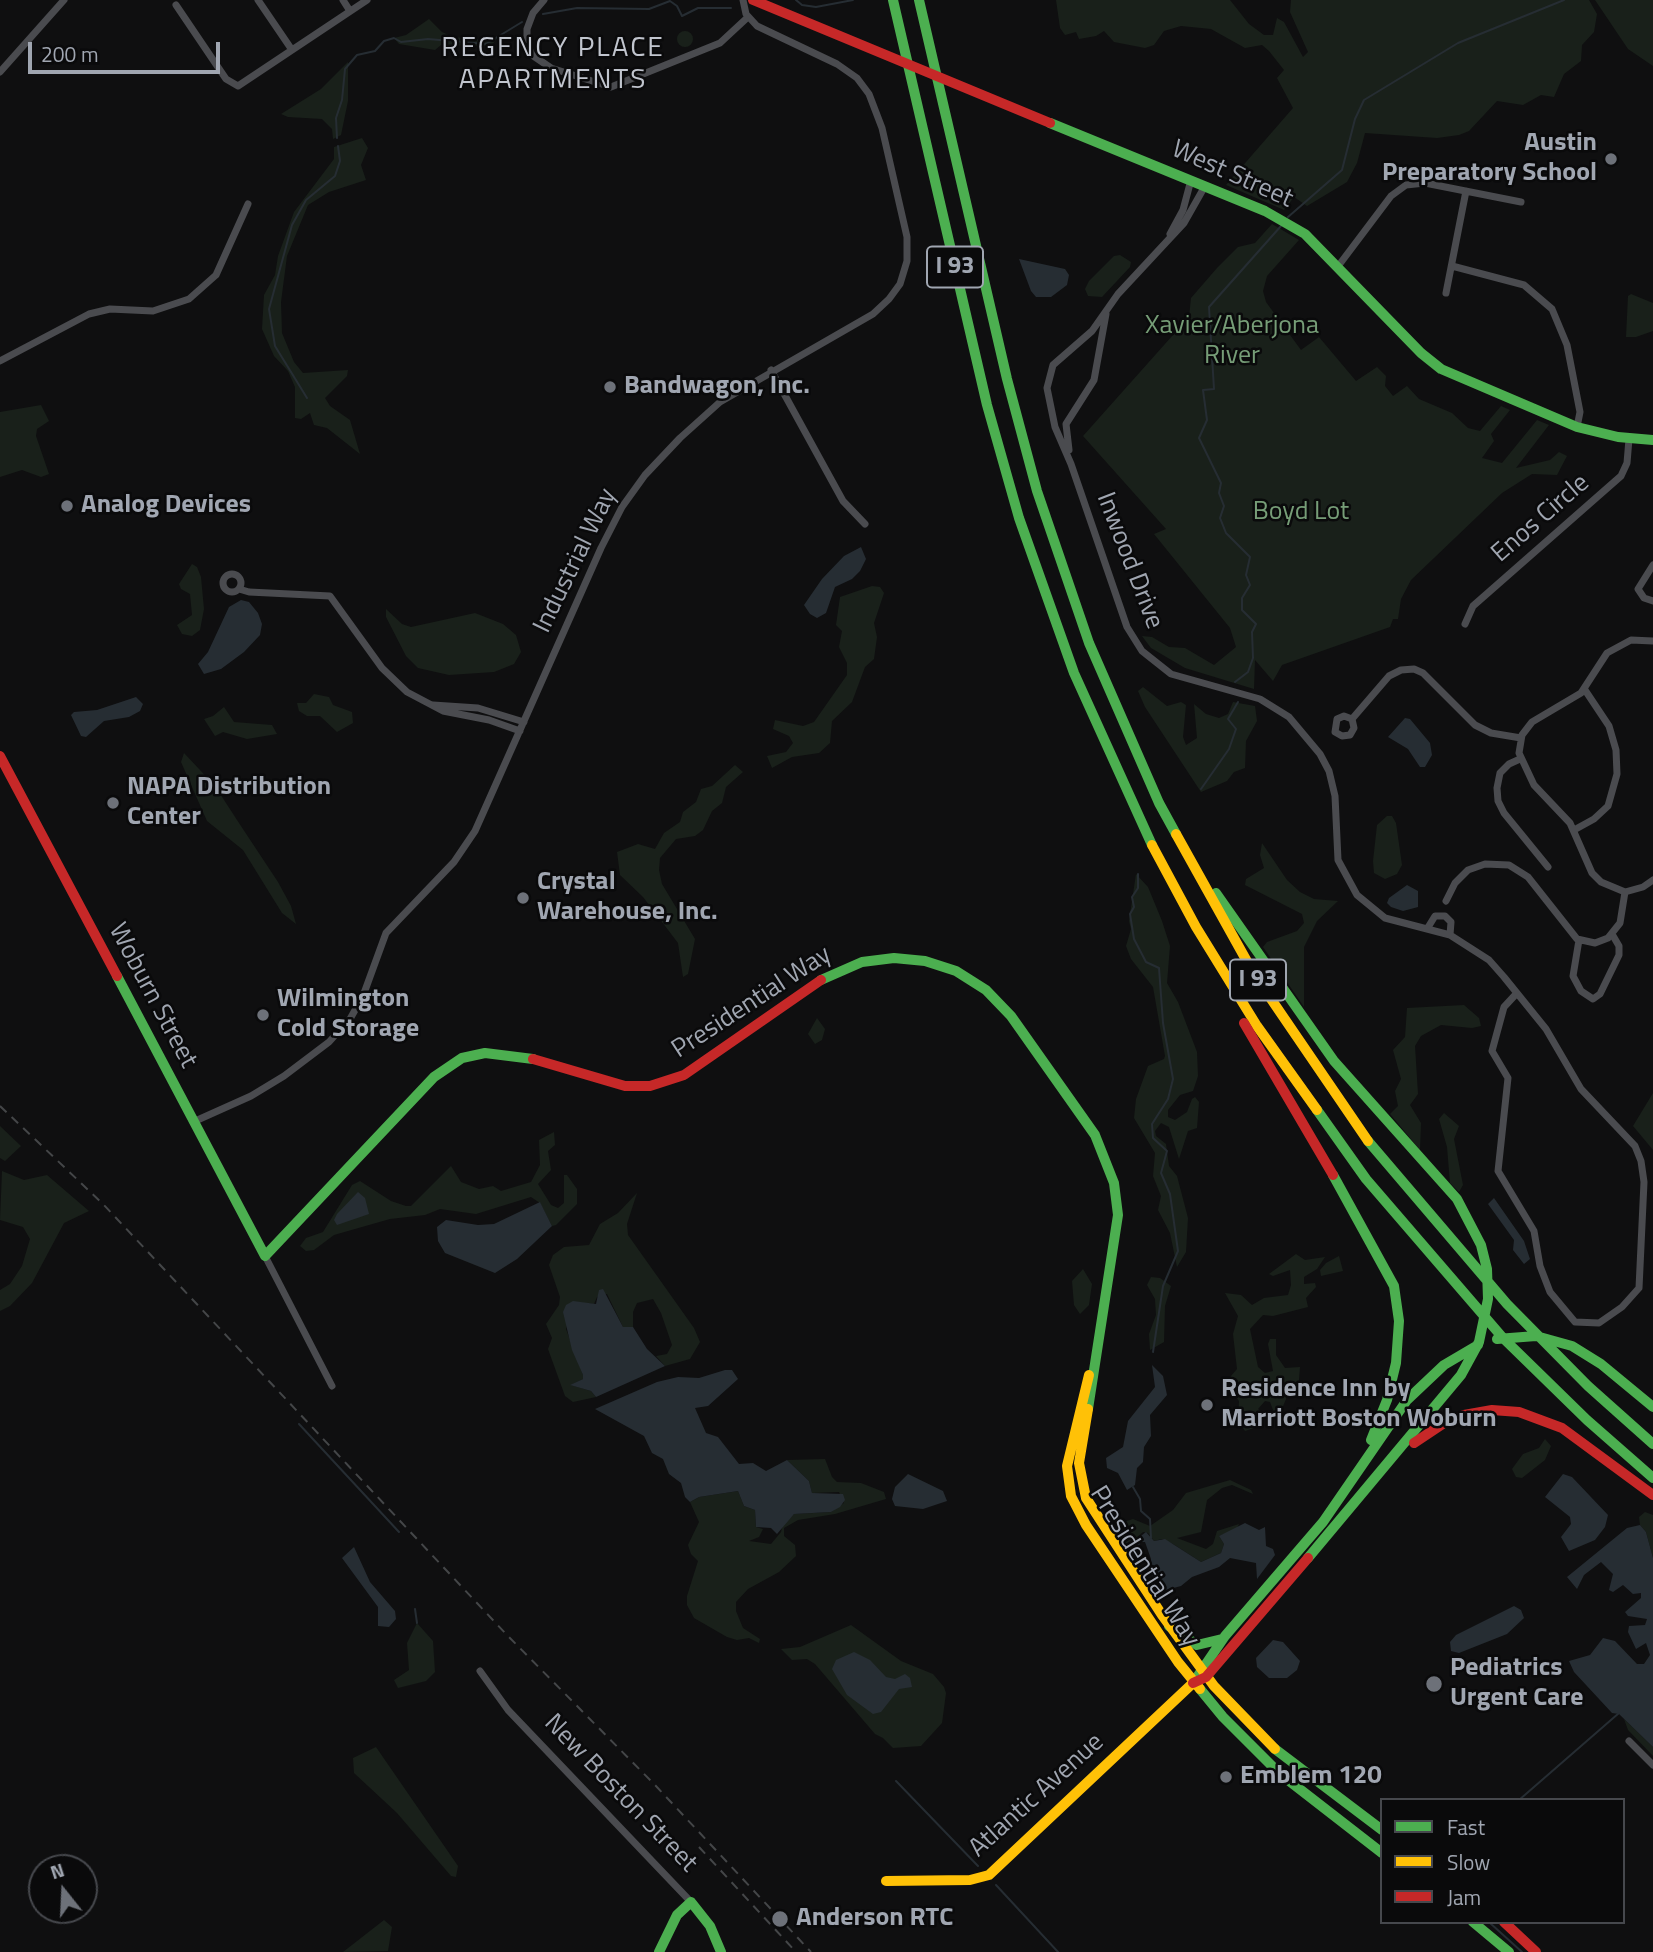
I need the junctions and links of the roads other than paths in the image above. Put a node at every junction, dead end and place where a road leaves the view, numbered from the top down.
1 (64, 0) edge
2 (258, 0) edge
3 (343, 0) edge
4 (367, 0) edge
5 (544, 0) edge
6 (743, 0) edge
7 (753, 0) edge
8 (884, 0) edge
9 (893, 0) edge
10 (919, 0) edge
11 (176, 5) dead end
12 (350, 11) junction
13 (748, 17) junction
14 (904, 48) junction
15 (292, 50) junction
16 (0, 72) edge
17 (1191, 180) junction
18 (1205, 186) junction
19 (1466, 191) junction
20 (1521, 202) dead end
21 (248, 204) dead end
22 (1170, 235) junction
23 (1339, 265) junction
24 (1452, 266) junction
25 (1446, 293) dead end
26 (1107, 310) junction
27 (0, 361) edge
28 (771, 370) junction
29 (1577, 427) junction
30 (1629, 439) junction
31 (1653, 440) edge
32 (1071, 464) junction
33 (865, 524) dead end
34 (1653, 565) edge
35 (239, 589) dead end
36 (1653, 601) edge
37 (1465, 624) dead end
38 (1653, 641) edge
39 (1585, 690) junction
40 (432, 705) junction
41 (1352, 719) dead end
42 (524, 722) junction
43 (520, 731) junction
44 (1521, 738) junction
45 (0, 756) edge
46 (1520, 759) junction
47 (1574, 831) junction
48 (1190, 861) junction
49 (1548, 867) dead end
50 (1653, 880) edge
51 (1625, 892) junction
52 (1446, 901) dead end
53 (1427, 929) junction
54 (1612, 934) junction
55 (1450, 935) junction
56 (1579, 940) junction
57 (1220, 967) junction
58 (1517, 993) junction
59 (193, 1122) junction
60 (265, 1256) junction
61 (1097, 1349) junction
62 (332, 1386) dead end
63 (1653, 1407) edge
64 (1653, 1444) edge
65 (1385, 1470) junction
66 (1653, 1478) edge
67 (1349, 1485) junction
68 (1653, 1495) edge
69 (1162, 1615) junction
70 (1151, 1622) junction
71 (1169, 1626) junction
72 (1226, 1636) junction
73 (480, 1671) dead end
74 (1203, 1673) junction
75 (1193, 1683) junction
76 (1629, 1741) dead end
77 (1653, 1765) edge
78 (1340, 1800) junction
79 (1330, 1814) junction
80 (1380, 1829) edge
81 (1380, 1852) edge
82 (886, 1881) dead end
83 (691, 1902) junction
84 (1475, 1924) edge
85 (1506, 1924) edge
86 (659, 1952) edge
87 (721, 1952) edge
88 (1509, 1952) edge
89 (1536, 1952) edge

1 - 16 street
2 - 15 street
3 - 12 street
4 - 12 street
5 - 13 street
6 - 13 street
7 - 17 main road, West Street
8 - 14 main road
9 - 14 main road, I 93
10 - 48 main road, I 93
11 - 15 street
12 - 15 street
13 - 28 street, Industrial Way
14 - 57 main road, I 93
17 - 18 main road, West Street
17 - 22 street, Inwood Drive
18 - 22 street, Inwood Drive
18 - 23 main road, West Street
19 - 20 street
19 - 23 street
19 - 24 street
21 - 27 street
22 - 26 street, Inwood Drive
23 - 29 main road, West Street
24 - 25 street
24 - 29 street
26 - 32 street, Inwood Drive
26 - 32 street, Inwood Drive
28 - 33 street
28 - 42 street, Industrial Way
29 - 30 main road, West Street
30 - 31 main road, West Street
30 - 37 street, Enos Circle
32 - 53 street, Inwood Drive
34 - 36 street
35 - 40 street
38 - 39 street
39 - 44 street
39 - 47 street
40 - 42 street
40 - 43 street
41 - 44 street
42 - 43 street, Industrial Way
43 - 59 street, Industrial Way
44 - 46 street
45 - 59 main road, Woburn Street
46 - 47 street
46 - 49 street
47 - 51 street
48 - 64 main road, I 93
48 - 65 main road
50 - 51 street
51 - 54 street
52 - 56 street
53 - 55 street, Inwood Drive
53 - 55 street, Inwood Drive
54 - 56 street
54 - 56 street
55 - 58 street, Inwood Drive
57 - 66 main road, I 93
57 - 67 main road
58 - 58 street, Inwood Drive
59 - 60 main road, Woburn Street
60 - 61 main road, Presidential Way
60 - 62 street
61 - 69 main road, Presidential Way
61 - 70 main road, Presidential Way
63 - 67 main road
65 - 68 main road
65 - 74 main road
67 - 72 main road
69 - 70 street
69 - 71 main road, Presidential Way
70 - 75 main road, Presidential Way
71 - 72 main road
71 - 74 main road, Presidential Way
72 - 74 main road
73 - 83 street, New Boston Street
74 - 75 main road, Atlantic Avenue
74 - 78 main road, Presidential Way
75 - 79 main road, Presidential Way
75 - 82 main road, Atlantic Avenue
76 - 77 street
78 - 79 main road
78 - 80 main road, Presidential Way
79 - 81 main road, Presidential Way
83 - 86 main road
83 - 87 main road, New Boston Street
84 - 88 main road
85 - 89 main road

